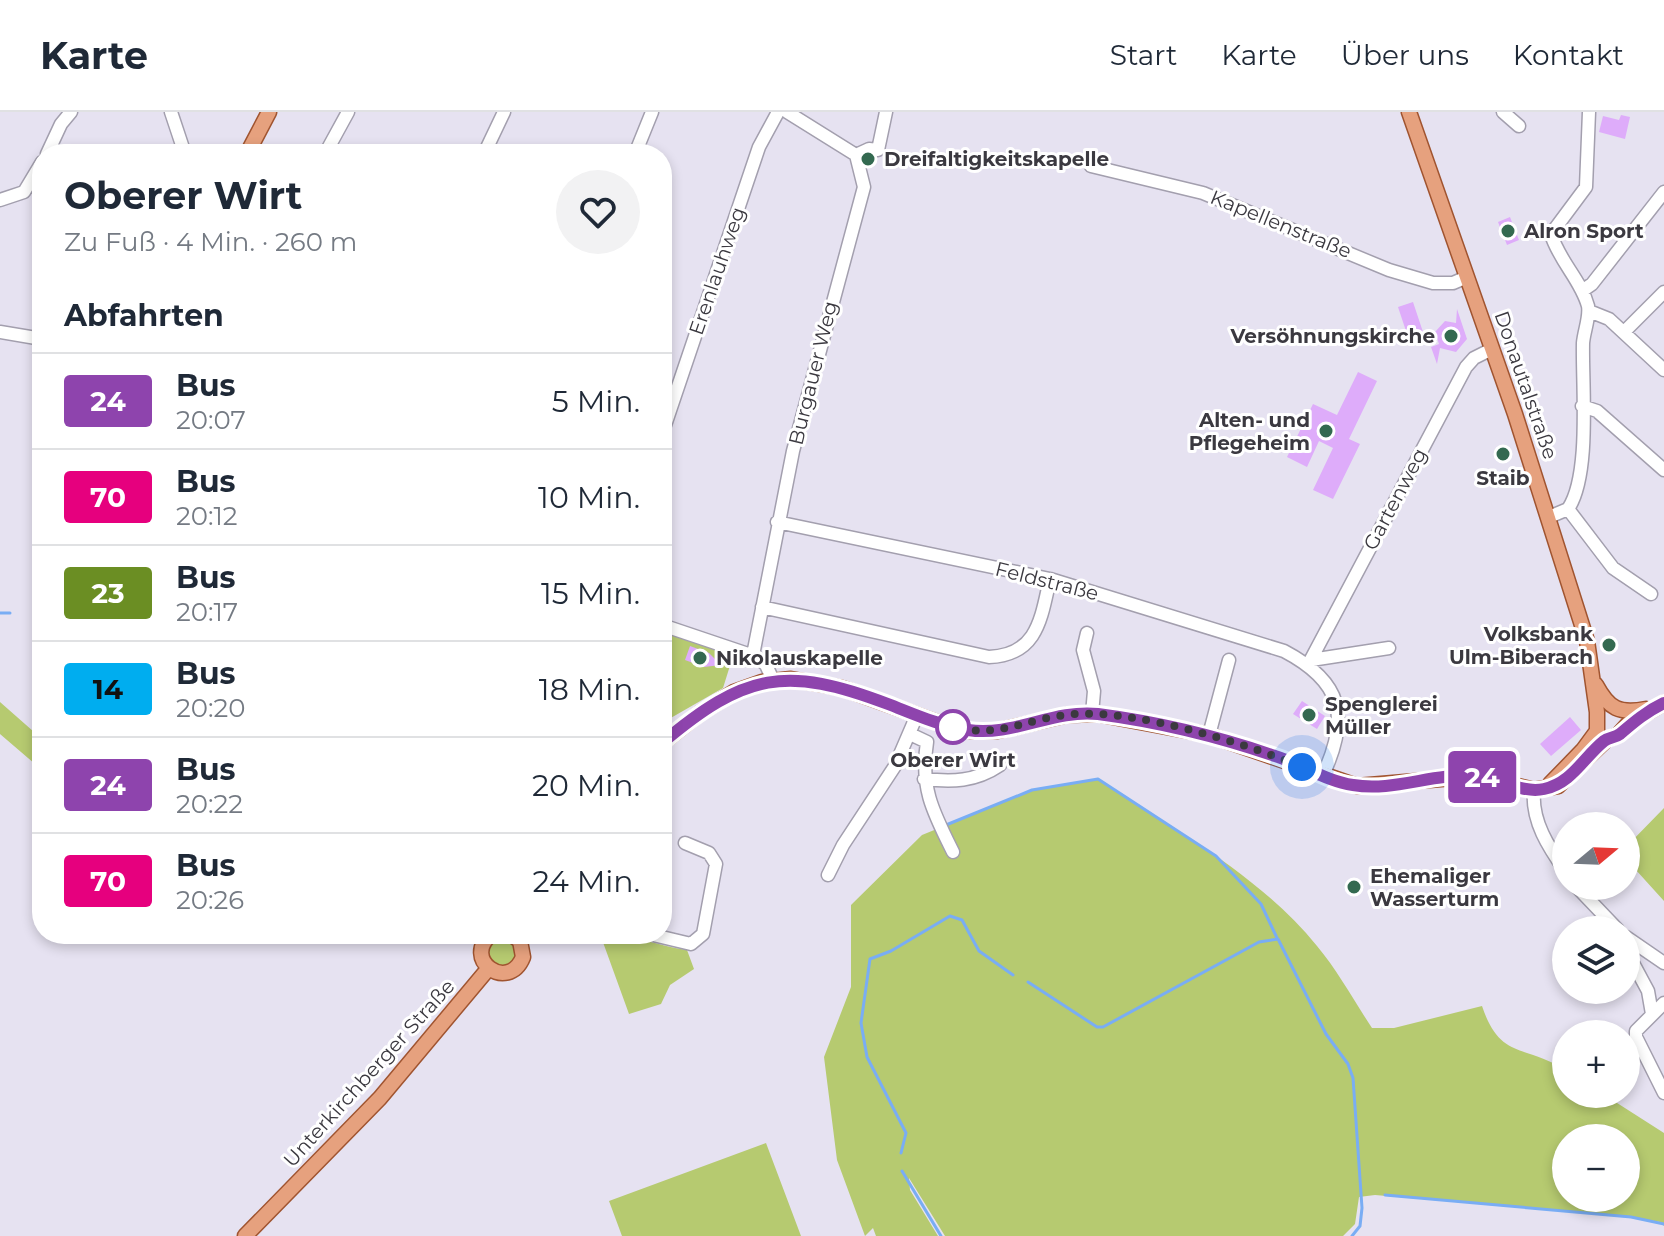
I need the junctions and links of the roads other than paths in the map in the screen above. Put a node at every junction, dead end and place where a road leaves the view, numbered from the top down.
1 (71, 112) edge
2 (171, 112) edge
3 (269, 112) edge
4 (348, 112) edge
5 (504, 112) edge
6 (652, 112) edge
7 (778, 112) edge
8 (787, 112) edge
9 (886, 112) edge
10 (1409, 112) edge
11 (1503, 112) edge
12 (1589, 112) edge
13 (1519, 126) dead end
14 (53, 144) edge
15 (182, 144) edge
16 (252, 144) edge
17 (330, 144) edge
18 (489, 144) edge
19 (639, 144) edge
20 (856, 155) junction
21 (1091, 166) dead end
22 (32, 180) edge
23 (1664, 192) edge
24 (0, 200) edge
25 (1467, 277) junction
26 (1582, 291) junction
27 (1664, 292) edge
28 (1589, 311) junction
29 (0, 332) edge
30 (1624, 332) junction
31 (32, 337) edge
32 (1492, 349) junction
33 (1664, 369) edge
34 (672, 404) edge
35 (1582, 406) junction
36 (1664, 470) edge
37 (1568, 509) junction
38 (1549, 517) junction
39 (777, 522) junction
40 (1050, 579) junction
41 (1651, 594) dead end
42 (762, 607) junction
43 (672, 628) edge
44 (1087, 633) dead end
45 (1389, 648) dead end
46 (753, 655) junction
47 (1229, 660) dead end
48 (1309, 662) junction
49 (1592, 675) junction
50 (767, 681) junction
51 (1659, 705) edge
52 (1615, 709) junction
53 (1092, 714) junction
54 (917, 715) junction
55 (1597, 722) junction
56 (1624, 728) junction
57 (910, 734) junction
58 (1209, 735) junction
59 (672, 736) edge
60 (1611, 737) junction
61 (1000, 765) dead end
62 (1323, 775) junction
63 (924, 779) junction
64 (1540, 789) junction
65 (685, 843) dead end
66 (1552, 851) edge
67 (953, 852) dead end
68 (828, 875) dead end
69 (1589, 900) edge
70 (1603, 916) edge
71 (672, 939) edge
72 (483, 944) edge
73 (518, 944) edge
74 (1640, 947) edge
75 (1664, 963) edge
76 (488, 969) junction
77 (1640, 976) edge
78 (1664, 1003) edge
79 (1652, 1014) junction
80 (1664, 1093) edge
81 (245, 1236) edge

1 - 14 street
2 - 15 street
3 - 16 main road
4 - 17 street
5 - 18 street
6 - 19 street
7 - 34 street, Erenlauhweg
8 - 20 street
9 - 20 street
10 - 25 main road, Donautalstraße
11 - 13 street
12 - 26 street
20 - 39 street, Burgauer Weg
21 - 25 street, Kapellenstraße
22 - 24 street
23 - 26 street
25 - 32 main road, Donautalstraße
26 - 28 street
27 - 30 street
28 - 30 street
28 - 35 street
29 - 31 street
30 - 33 street
32 - 38 main road, Donautalstraße
32 - 48 street, Gartenweg
35 - 36 street
35 - 37 street
37 - 38 street
37 - 41 street
38 - 49 main road, Donautalstraße
39 - 40 street, Feldstraße
39 - 42 street, Burgauer Weg
40 - 42 street
40 - 48 street, Feldstraße
42 - 46 street, Burgauer Weg
43 - 46 street
44 - 53 street
45 - 48 street
46 - 50 street
47 - 58 street
48 - 62 street, Feldstraße
49 - 52 main road
49 - 55 main road, Donautalstraße
50 - 54 main road
50 - 59 main road
51 - 52 main road
51 - 56 main road
52 - 55 main road
52 - 56 main road
53 - 54 main road
53 - 58 main road
54 - 57 street
55 - 60 main road
55 - 64 main road
56 - 60 main road
57 - 63 street
57 - 68 street
58 - 62 main road
60 - 64 main road
61 - 63 street
62 - 64 main road
63 - 67 street
64 - 66 street
65 - 71 street
69 - 70 street
72 - 76 main road
73 - 76 main road
74 - 75 street
76 - 81 main road, Unterkirchberger Straße
77 - 79 street
78 - 79 street
79 - 80 street

